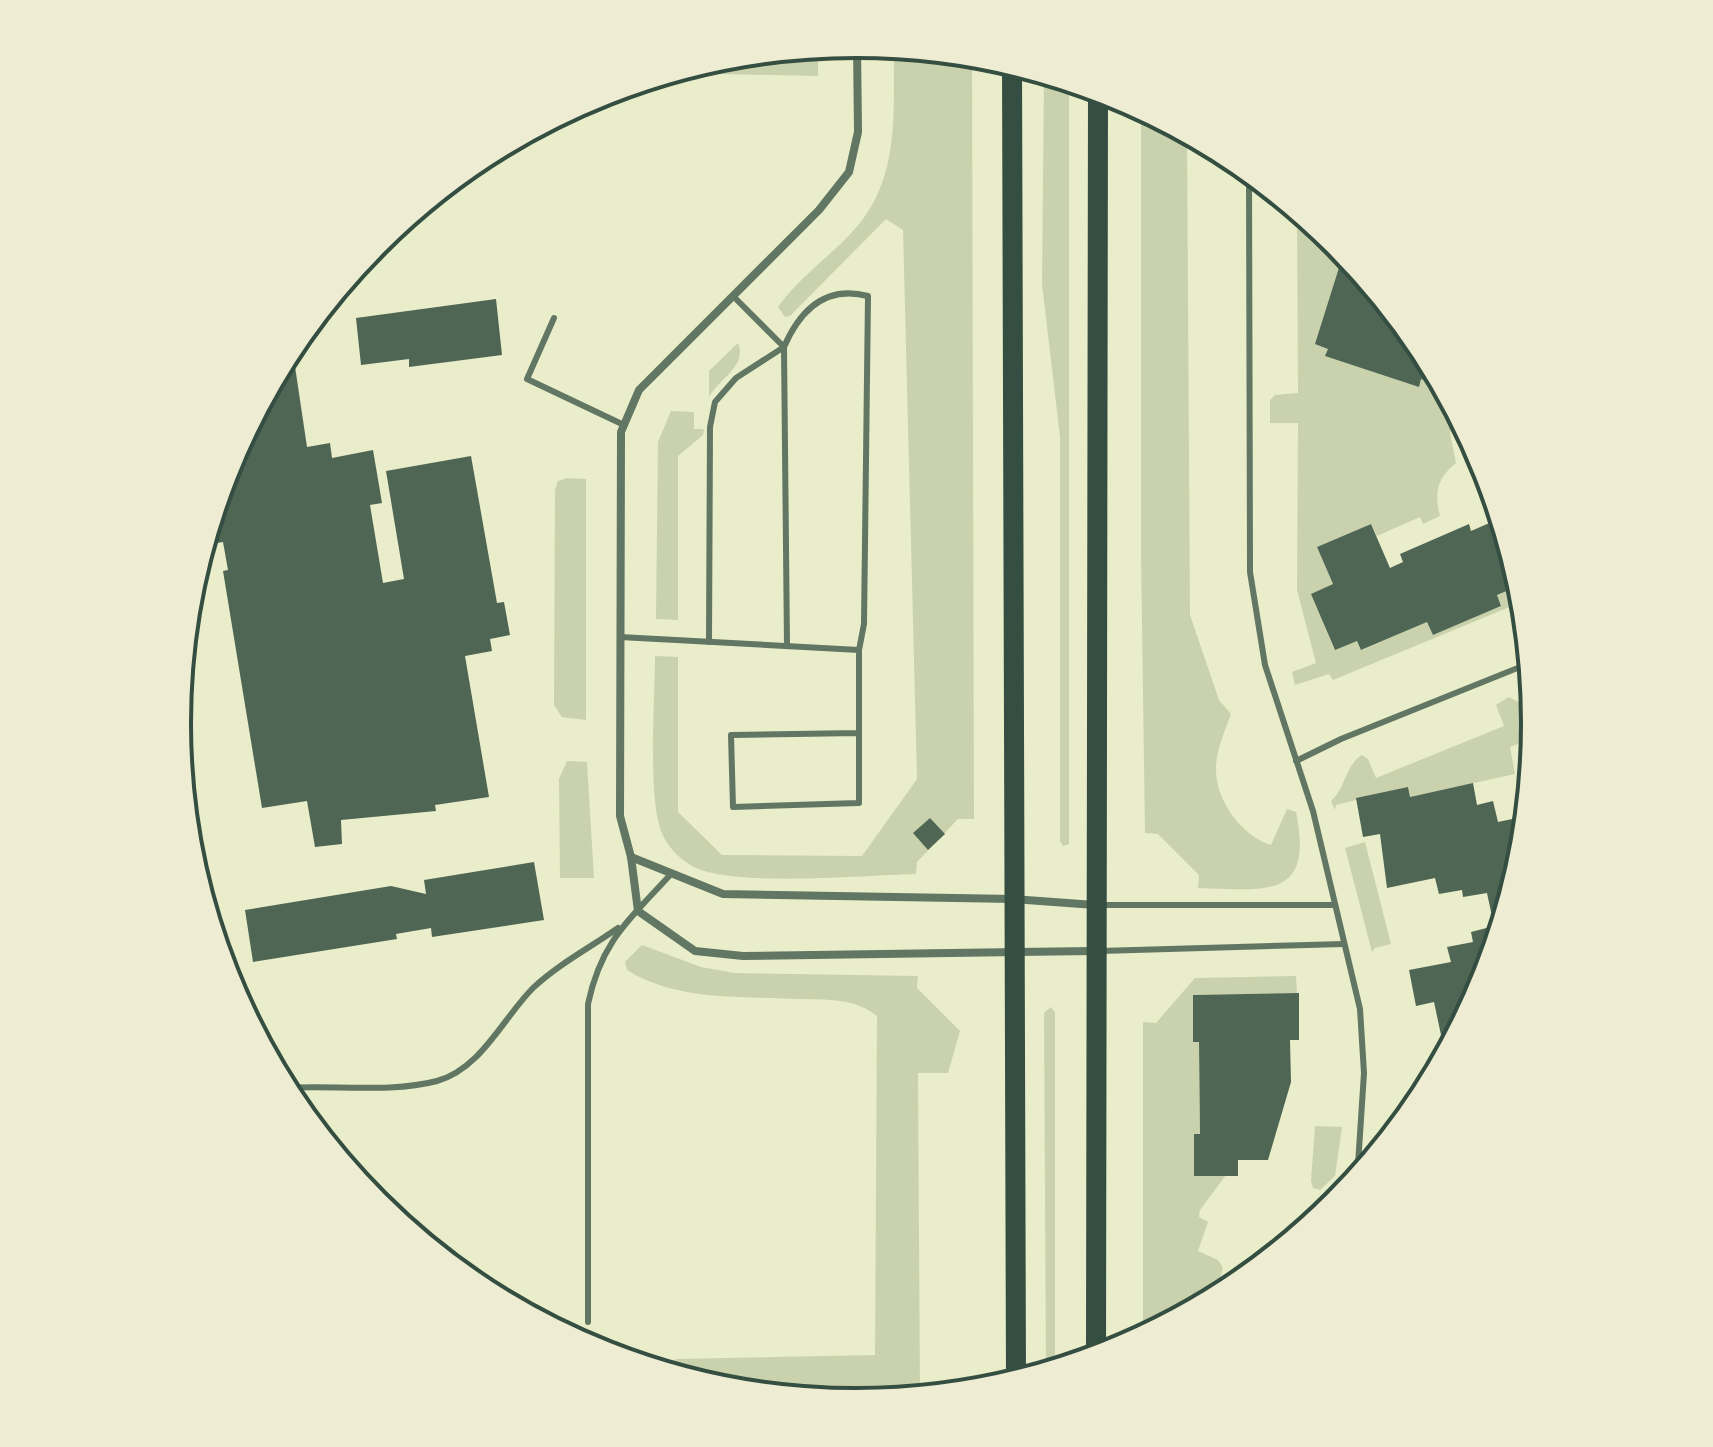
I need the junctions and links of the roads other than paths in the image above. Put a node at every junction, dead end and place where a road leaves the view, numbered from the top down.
1 (857, 58) edge
2 (1012, 77) edge
3 (1098, 104) edge
4 (1249, 187) edge
5 (733, 296) junction
6 (554, 318) dead end
7 (784, 347) junction
8 (624, 425) junction
9 (620, 637) junction
10 (709, 642) junction
11 (787, 646) junction
12 (859, 650) junction
13 (1519, 665) edge
14 (859, 733) junction
15 (1296, 761) junction
16 (631, 857) junction
17 (671, 874) junction
18 (1014, 899) junction
19 (1097, 905) junction
20 (1335, 905) junction
21 (638, 911) junction
22 (621, 925) junction
23 (1344, 944) junction
24 (1097, 951) junction
25 (1014, 952) junction
26 (300, 1088) edge
27 (1358, 1160) edge
28 (588, 1322) dead end
29 (1096, 1344) edge
30 (1016, 1369) edge

1 - 5 street
2 - 18 main road
3 - 19 main road
4 - 15 lane
5 - 7 lane
5 - 8 street
6 - 8 lane
7 - 10 lane
7 - 11 lane
7 - 12 lane
8 - 9 street
9 - 10 lane
9 - 16 street
10 - 11 lane
11 - 12 lane
12 - 14 lane
13 - 15 lane
14 - 14 lane
15 - 20 lane
16 - 17 street
16 - 21 street
17 - 18 street
17 - 21 lane
18 - 19 street
18 - 25 main road
19 - 20 lane
19 - 24 main road
20 - 23 lane
21 - 22 lane
21 - 25 street
22 - 26 lane
22 - 28 lane
23 - 24 lane
23 - 27 lane
24 - 25 street
24 - 29 main road
25 - 30 main road

